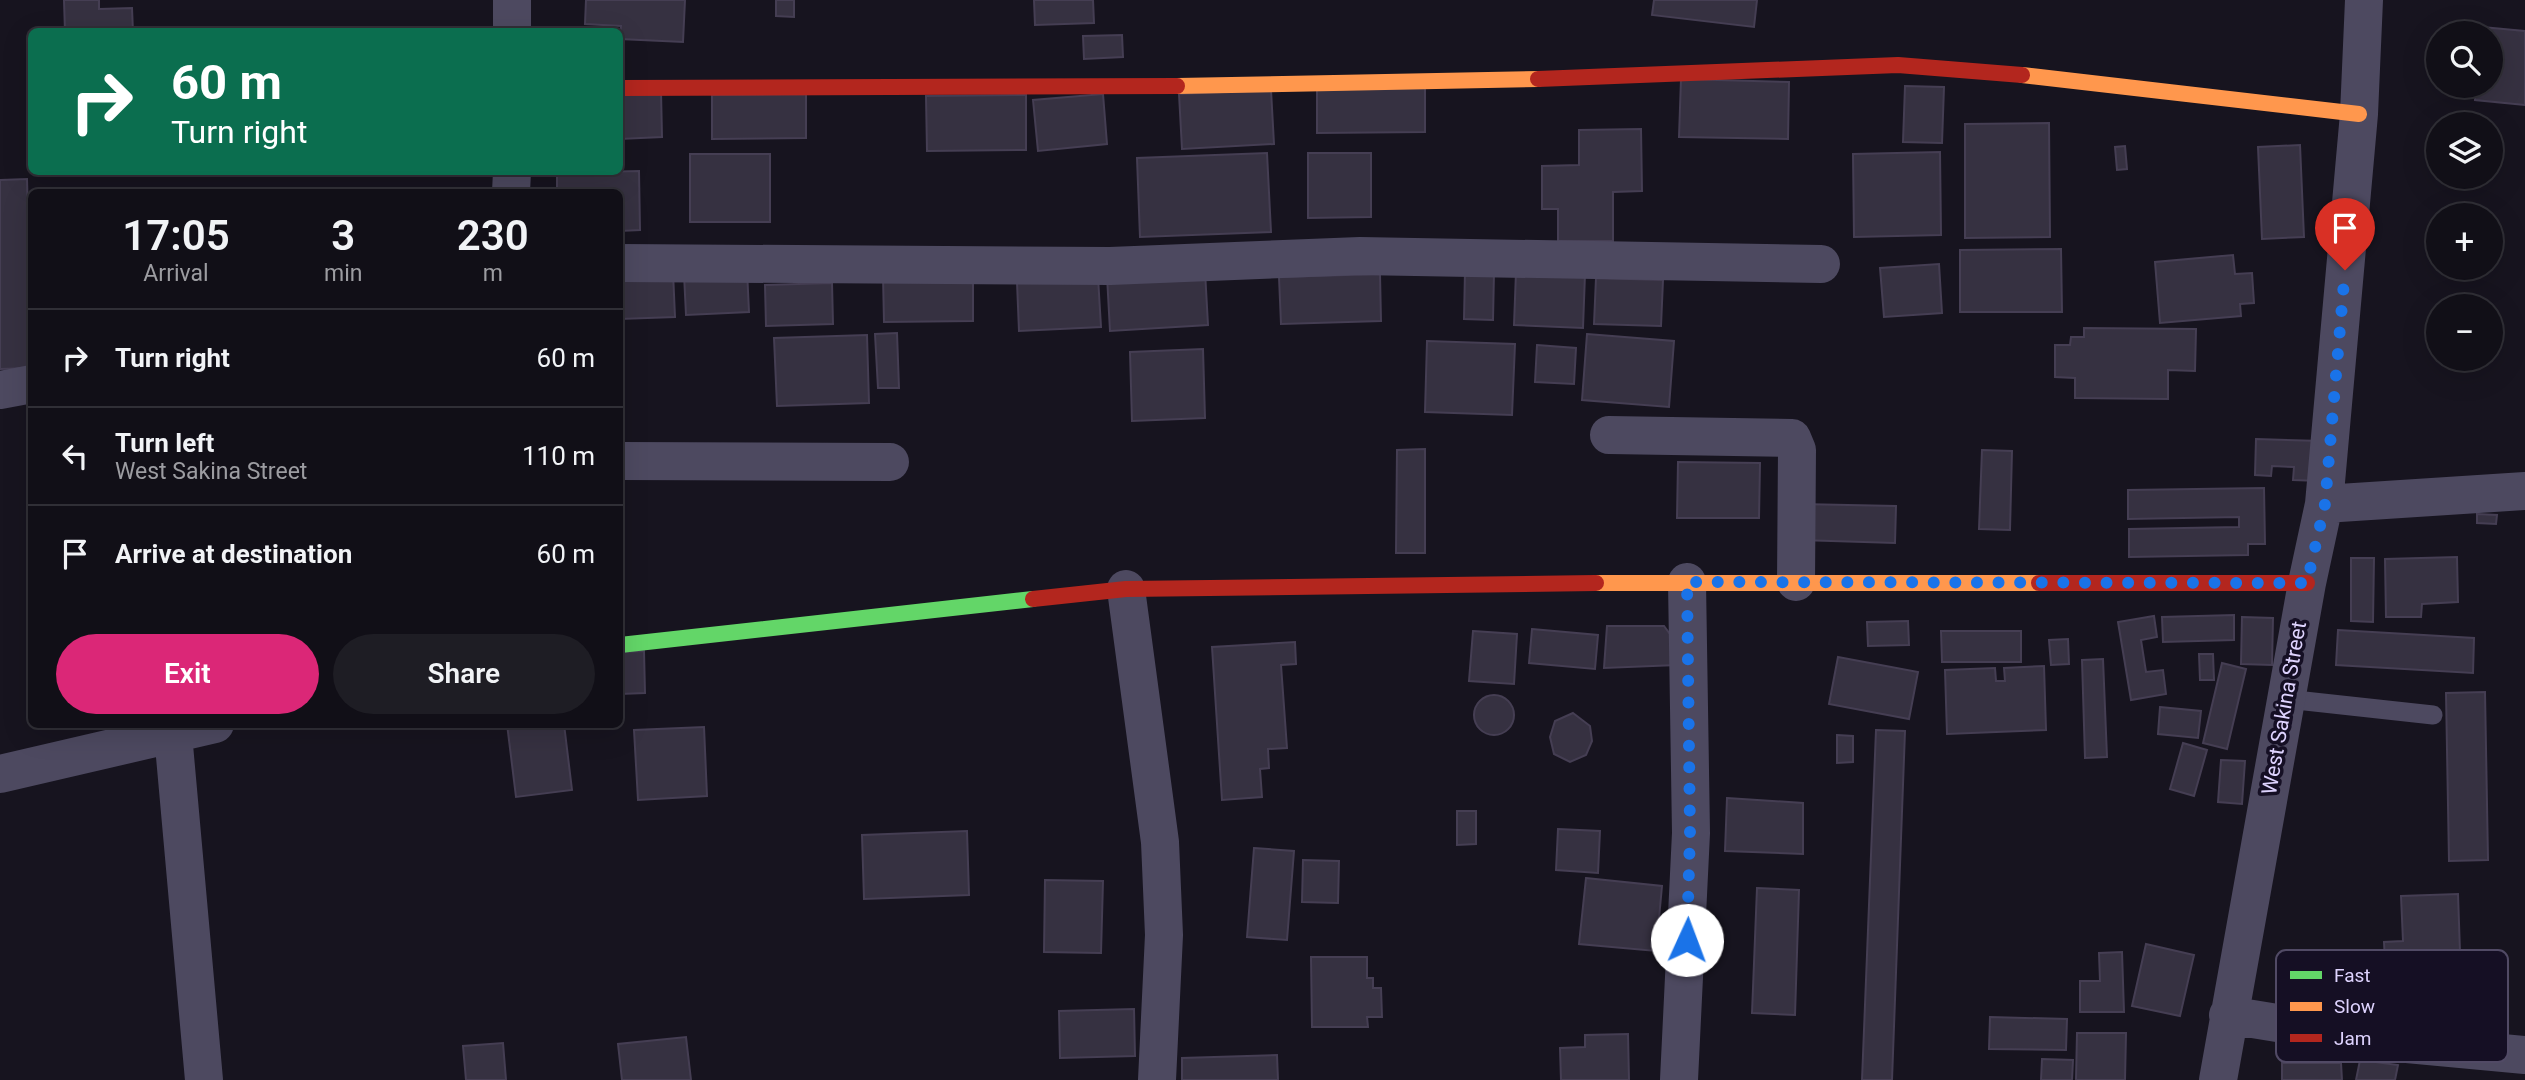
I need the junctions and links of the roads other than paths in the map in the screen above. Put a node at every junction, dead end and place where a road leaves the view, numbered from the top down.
1 (512, 0) edge
2 (2355, 6) edge
3 (512, 28) edge
4 (623, 88) edge
5 (2359, 114) junction
6 (623, 262) edge
7 (1821, 264) dead end
8 (28, 385) edge
9 (0, 390) edge
10 (1609, 435) dead end
11 (623, 461) edge
12 (890, 463) dead end
13 (2525, 491) edge
14 (2325, 504) junction
15 (1687, 582) junction
16 (1796, 582) junction
17 (2307, 583) junction
18 (1126, 589) junction
19 (623, 645) edge
20 (2286, 698) junction
21 (2433, 715) dead end
22 (200, 728) edge
23 (173, 734) junction
24 (0, 774) edge
25 (2228, 1015) junction
26 (2276, 1023) edge
27 (204, 1080) edge
28 (1157, 1080) edge
29 (1679, 1080) edge
30 (2218, 1080) edge

1 - 3 street
2 - 5 street, West Sakina Street
4 - 5 street
5 - 14 street, West Sakina Street
6 - 7 street
8 - 9 street
10 - 16 street
11 - 12 street
13 - 14 street
14 - 17 street, West Sakina Street
15 - 16 street
15 - 18 street
15 - 29 street
16 - 17 street
17 - 20 street, West Sakina Street
18 - 19 street
18 - 28 street
20 - 21 lane
20 - 25 street, West Sakina Street
22 - 23 street
23 - 24 street
23 - 27 street
25 - 26 street
25 - 30 street, West Sakina Street

